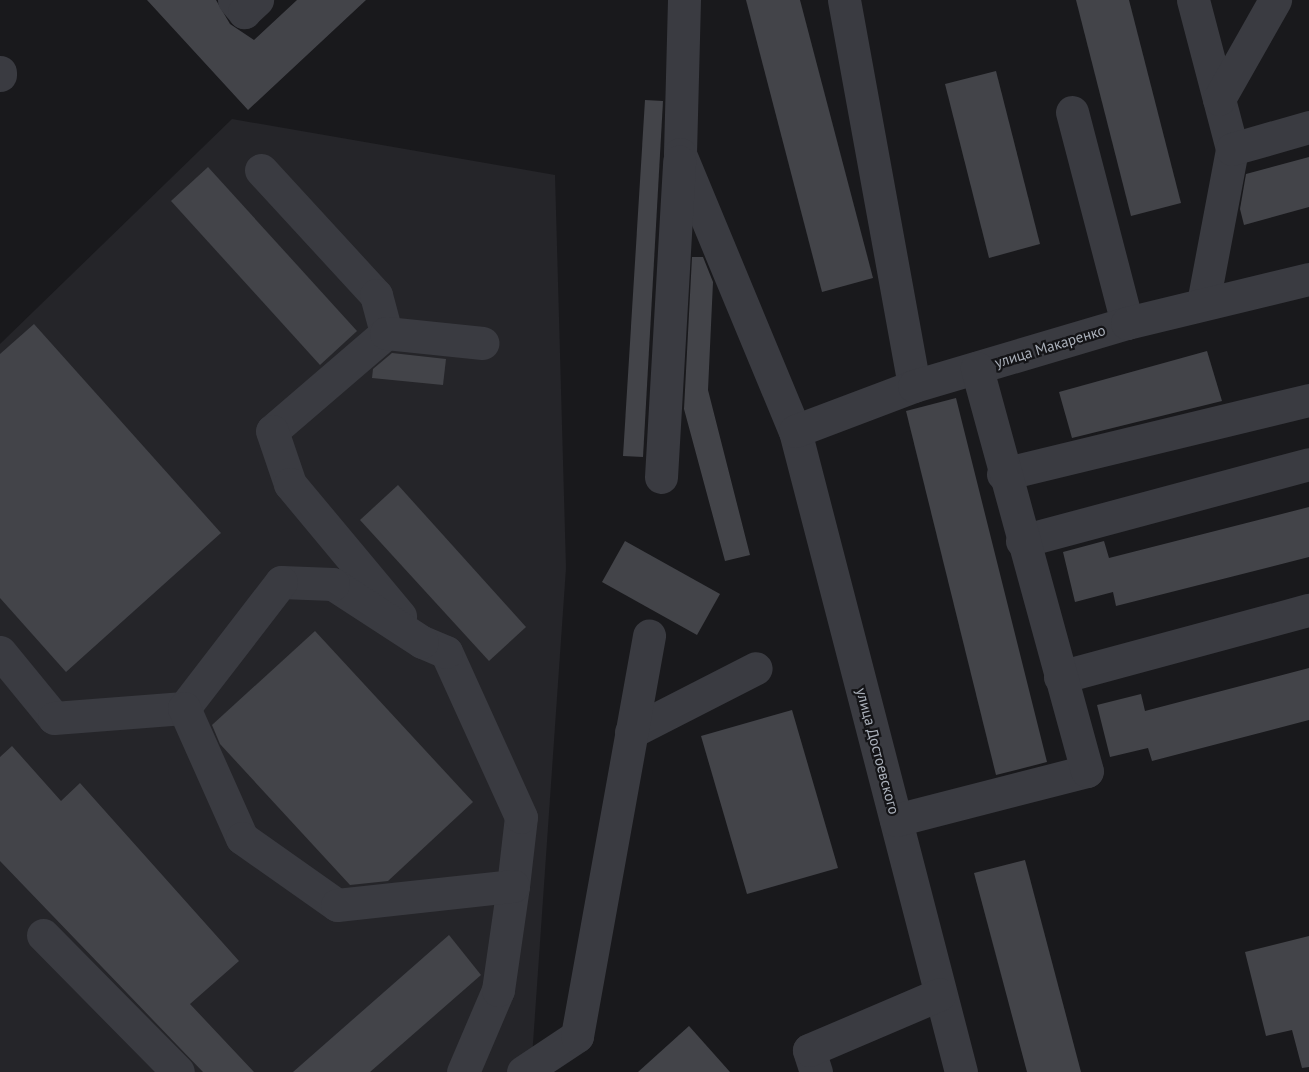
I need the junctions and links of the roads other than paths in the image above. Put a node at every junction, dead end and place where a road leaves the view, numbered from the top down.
1 (234, 0) edge
2 (257, 0) edge
3 (684, 0) edge
4 (844, 0) edge
5 (1193, 0) edge
6 (1275, 0) edge
7 (1219, 99) junction
8 (1072, 112) dead end
9 (1309, 127) edge
10 (1232, 149) junction
11 (680, 154) junction
12 (261, 170) dead end
13 (1309, 279) edge
14 (1203, 303) junction
15 (1127, 323) junction
16 (386, 333) junction
17 (483, 344) dead end
18 (977, 368) junction
19 (914, 386) junction
20 (1309, 400) edge
21 (795, 431) junction
22 (1309, 464) edge
23 (1003, 474) junction
24 (660, 477) dead end
25 (1022, 541) junction
26 (1309, 610) edge
27 (649, 635) dead end
28 (422, 642) junction
29 (0, 652) edge
30 (756, 668) dead end
31 (1060, 677) junction
32 (184, 708) junction
33 (631, 732) junction
34 (896, 820) junction
35 (513, 886) junction
36 (43, 935) dead end
37 (940, 994) junction
38 (178, 1072) edge
39 (463, 1072) edge
40 (523, 1072) edge
41 (816, 1072) edge
42 (961, 1072) edge

1 - 2 street
3 - 11 street
4 - 19 street
5 - 7 street
6 - 7 street
7 - 10 street
8 - 15 street
9 - 10 street
10 - 14 street
11 - 21 street, улица Достоевского
11 - 24 street
12 - 16 street
13 - 14 street, улица Макаренко
14 - 15 street, улица Макаренко
15 - 18 street, улица Макаренко
16 - 17 street
16 - 28 street
18 - 19 street, улица Макаренко
18 - 23 street
19 - 21 street, улица Макаренко
20 - 23 street
21 - 34 street, улица Достоевского
22 - 25 street
23 - 25 street
25 - 31 street
26 - 31 street
27 - 33 street
28 - 32 street
28 - 35 street
29 - 32 street
30 - 33 street
31 - 34 street
32 - 35 street
33 - 40 street
34 - 37 street, улица Достоевского
35 - 39 street
36 - 38 street
37 - 41 street
37 - 42 street, улица Достоевского

